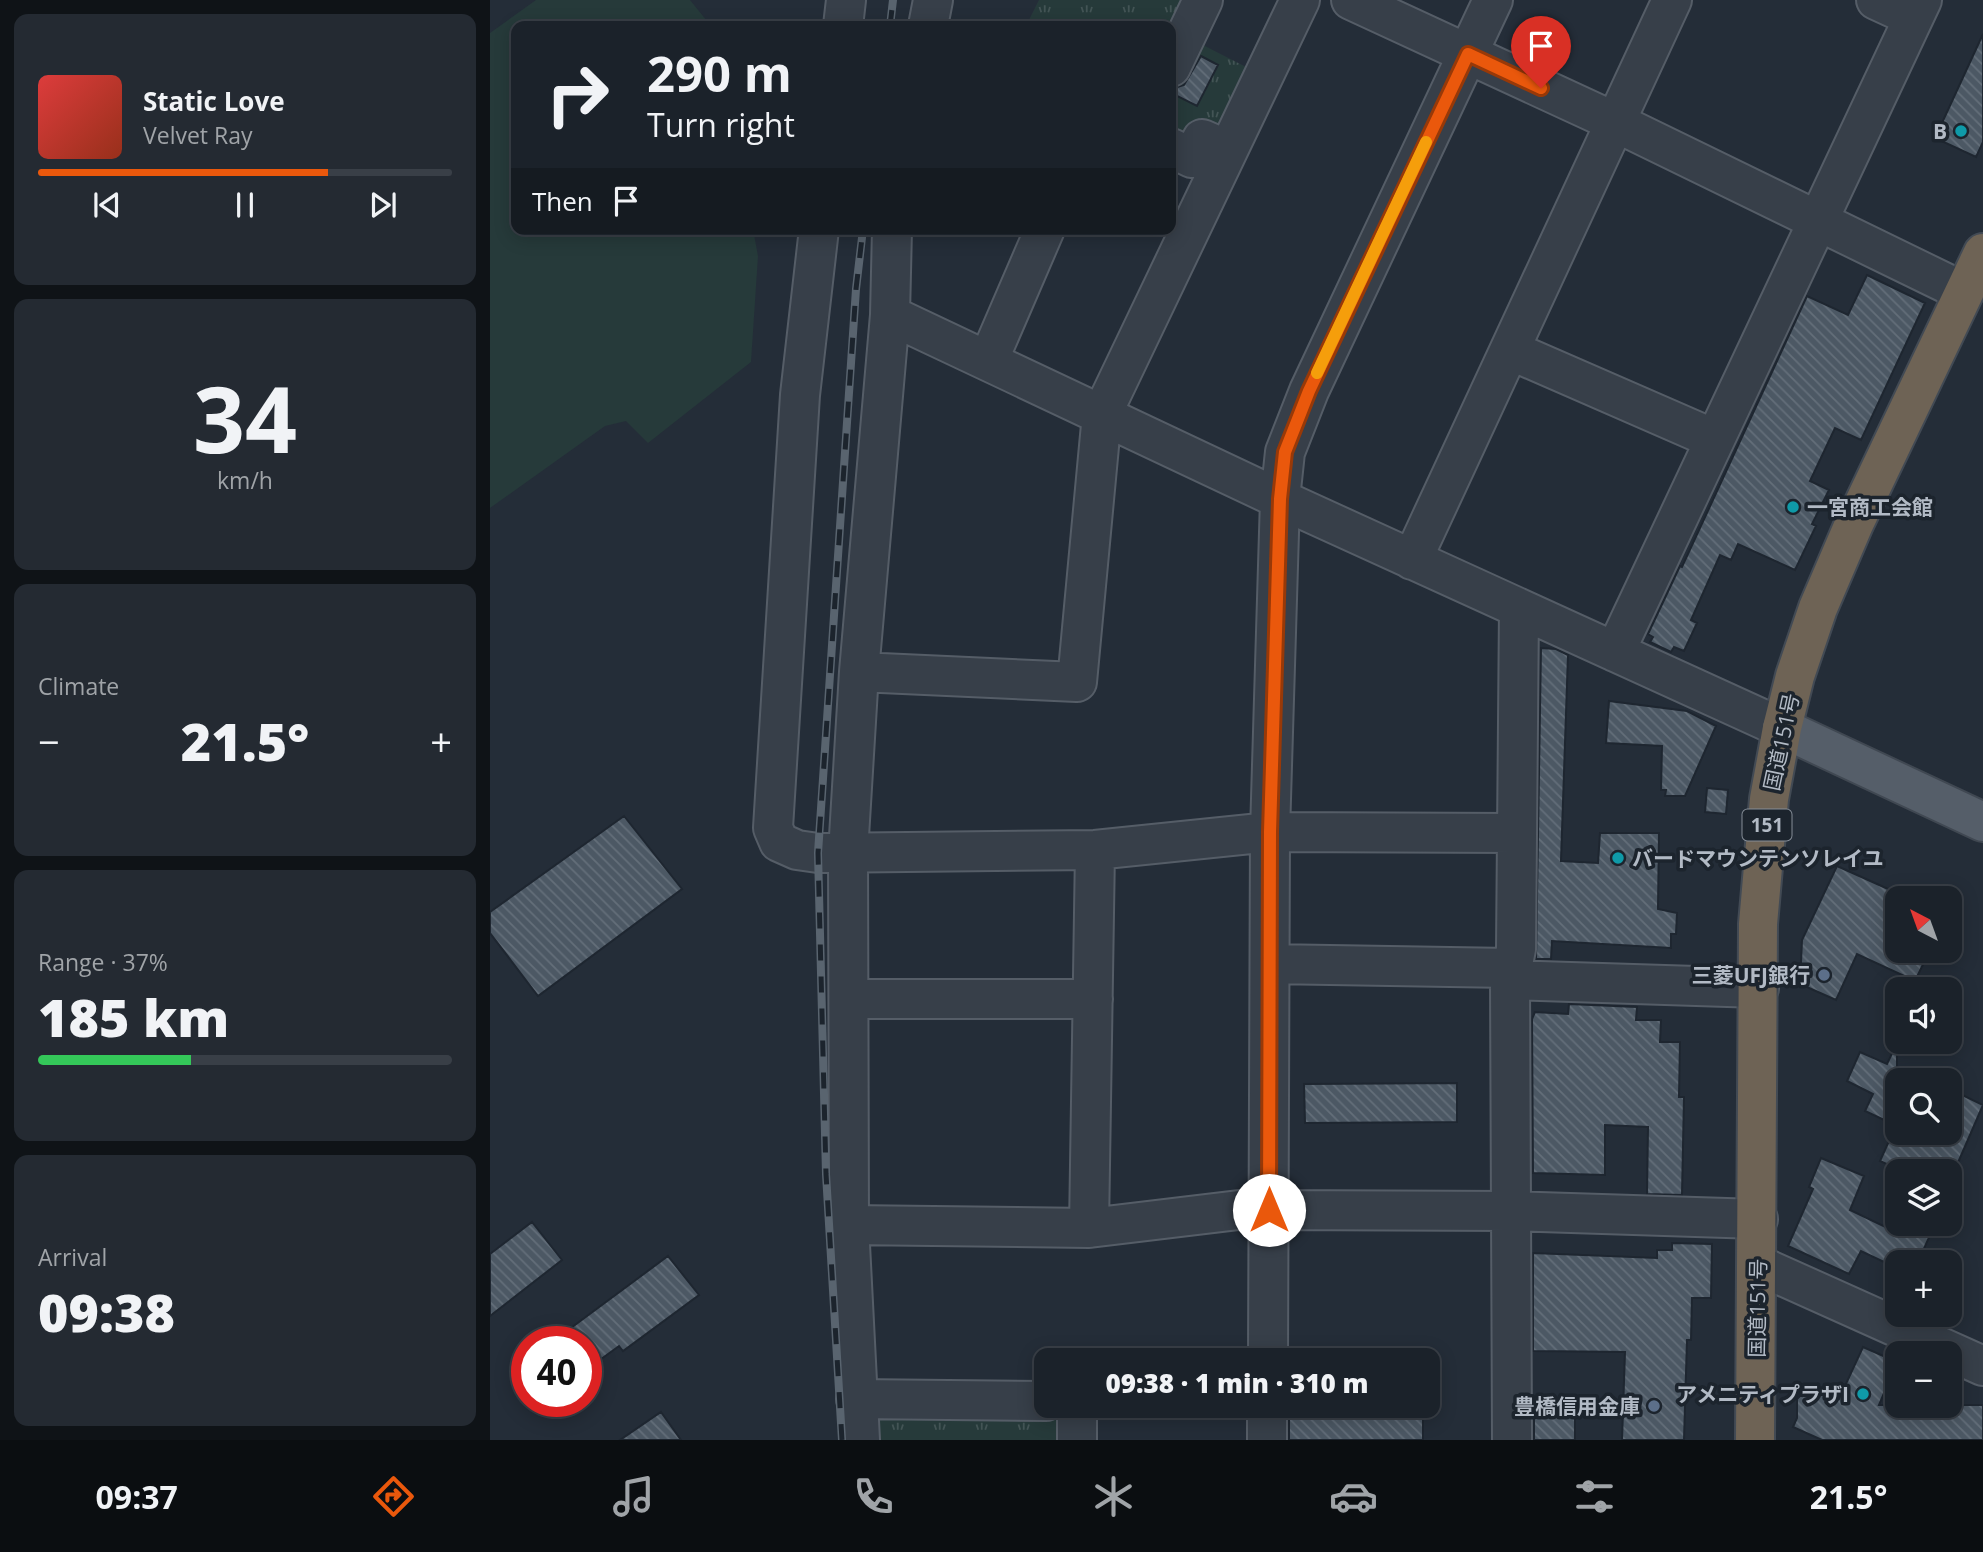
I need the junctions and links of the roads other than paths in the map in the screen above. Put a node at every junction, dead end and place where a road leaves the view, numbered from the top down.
1 (846, 0) edge
2 (933, 0) edge
3 (1203, 0) edge
4 (1300, 0) edge
5 (1351, 0) edge
6 (1493, 0) edge
7 (1672, 0) edge
8 (1875, 0) edge
9 (1918, 9) edge
10 (843, 21) edge
11 (929, 21) edge
12 (1468, 54) junction
13 (1176, 57) edge
14 (1615, 122) junction
15 (1176, 150) edge
16 (1227, 150) junction
17 (1176, 178) edge
18 (1206, 193) junction
19 (1816, 220) junction
20 (818, 235) edge
21 (892, 235) edge
22 (1042, 235) edge
23 (1983, 253) edge
24 (1964, 292) junction
25 (890, 315) junction
26 (1510, 350) junction
27 (988, 361) junction
28 (1102, 414) junction
29 (1714, 439) junction
30 (1280, 499) junction
31 (1412, 560) junction
32 (1519, 608) junction
33 (1615, 652) junction
34 (859, 672) junction
35 (1782, 728) junction
36 (1983, 822) edge
37 (1270, 832) junction
38 (1516, 833) junction
39 (1095, 850) junction
40 (848, 853) junction
41 (1270, 964) junction
42 (1510, 974) junction
43 (1759, 988) junction
44 (849, 999) junction
45 (1093, 999) junction
46 (1269, 1210) junction
47 (1511, 1212) junction
48 (1758, 1219) junction
49 (849, 1226) junction
50 (1090, 1228) junction
51 (1758, 1265) junction
52 (1268, 1348) edge
53 (1983, 1366) edge
54 (856, 1399) junction
55 (1034, 1401) edge
56 (1077, 1418) edge
57 (1267, 1418) edge
58 (860, 1440) edge
59 (1077, 1440) edge
60 (1267, 1440) edge
61 (1512, 1440) edge
62 (1755, 1440) edge

1 - 10 street
2 - 11 street
3 - 13 street
4 - 16 street
5 - 12 street
6 - 12 street
7 - 14 street
8 - 9 street
9 - 19 street
12 - 14 street
12 - 30 street
14 - 19 street
14 - 26 street
15 - 16 street
16 - 18 street
17 - 18 street
18 - 28 street
19 - 24 street
19 - 29 street
20 - 40 street
21 - 25 street
22 - 27 street
23 - 24 highway, 国道151号 / 151
24 - 35 highway, 国道151号 / 151
25 - 27 street
25 - 34 street
26 - 29 street
26 - 31 street
27 - 28 street
28 - 30 street
28 - 34 street
29 - 33 street
30 - 31 street
30 - 37 street
31 - 32 street
32 - 33 street
32 - 38 street
33 - 35 street
34 - 40 street
35 - 36 main road
35 - 43 highway, 国道151号 / 151
37 - 38 street
37 - 39 street
37 - 41 street
38 - 42 street
39 - 40 street
39 - 45 street
40 - 44 street
41 - 42 street
41 - 46 street
42 - 43 street
42 - 47 street
43 - 48 highway, 国道151号 / 151
44 - 45 street
44 - 49 street
45 - 50 street
46 - 47 street
46 - 50 street
46 - 52 street
47 - 48 street
47 - 61 street
48 - 51 highway, 国道151号 / 151
49 - 50 street
49 - 54 street
51 - 53 street
51 - 62 highway, 国道151号 / 151
54 - 55 street
54 - 58 street
56 - 59 street
57 - 60 street

